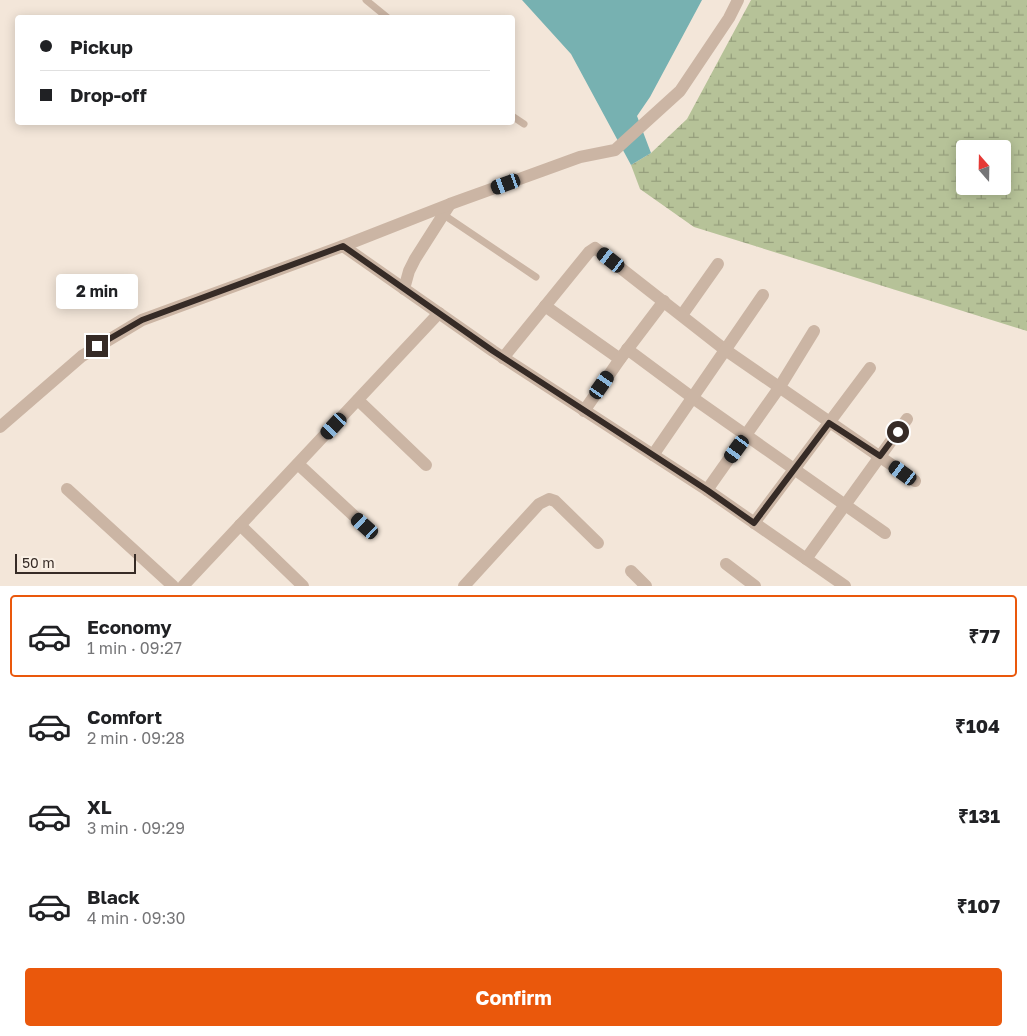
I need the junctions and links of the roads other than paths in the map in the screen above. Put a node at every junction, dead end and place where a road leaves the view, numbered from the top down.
1 (366, 0) edge
2 (738, 0) edge
3 (384, 15) edge
4 (515, 118) edge
5 (524, 124) dead end
6 (447, 209) junction
7 (343, 246) junction
8 (718, 264) dead end
9 (536, 277) dead end
10 (404, 289) junction
11 (763, 295) dead end
12 (664, 301) junction
13 (545, 306) junction
14 (439, 313) junction
15 (682, 315) junction
16 (814, 331) dead end
17 (724, 349) junction
18 (624, 354) junction
19 (503, 358) junction
20 (870, 368) dead end
21 (779, 388) junction
22 (692, 398) junction
23 (358, 400) junction
24 (584, 411) junction
25 (907, 419) dead end
26 (829, 423) junction
27 (0, 427) edge
28 (746, 435) junction
29 (654, 455) junction
30 (880, 456) junction
31 (298, 464) junction
32 (426, 465) dead end
33 (795, 468) junction
34 (915, 482) dead end
35 (67, 489) dead end
36 (707, 490) junction
37 (846, 504) junction
38 (754, 523) junction
39 (240, 525) junction
40 (365, 526) dead end
41 (885, 532) dead end
42 (598, 543) dead end
43 (806, 559) junction
44 (726, 564) dead end
45 (631, 571) dead end
46 (843, 585) edge
47 (173, 586) edge
48 (183, 586) edge
49 (302, 586) edge
50 (464, 586) edge
51 (646, 586) edge
52 (755, 586) edge

1 - 3 lane
2 - 6 street
4 - 5 lane
6 - 7 street
6 - 9 lane
6 - 10 street
7 - 10 street
7 - 27 street
8 - 15 street
10 - 14 street
11 - 17 street
12 - 13 street
12 - 15 street
12 - 18 street
13 - 18 street
13 - 19 street
14 - 19 street
14 - 23 street
15 - 17 street
16 - 21 street
17 - 21 street
17 - 22 street
18 - 22 street
18 - 24 street
19 - 24 street
20 - 26 street
21 - 26 street
21 - 28 street
22 - 28 street
22 - 29 street
23 - 31 street
23 - 32 street
24 - 29 street
25 - 30 street
26 - 30 street
26 - 33 street
28 - 33 street
28 - 36 street
29 - 36 street
30 - 34 street
30 - 37 street
31 - 39 street
31 - 40 street
33 - 37 street
33 - 38 street
35 - 47 street
36 - 38 street
37 - 41 street
37 - 43 street
38 - 43 street
39 - 48 street
39 - 49 street
42 - 50 street
43 - 46 street
44 - 52 street
45 - 51 street

